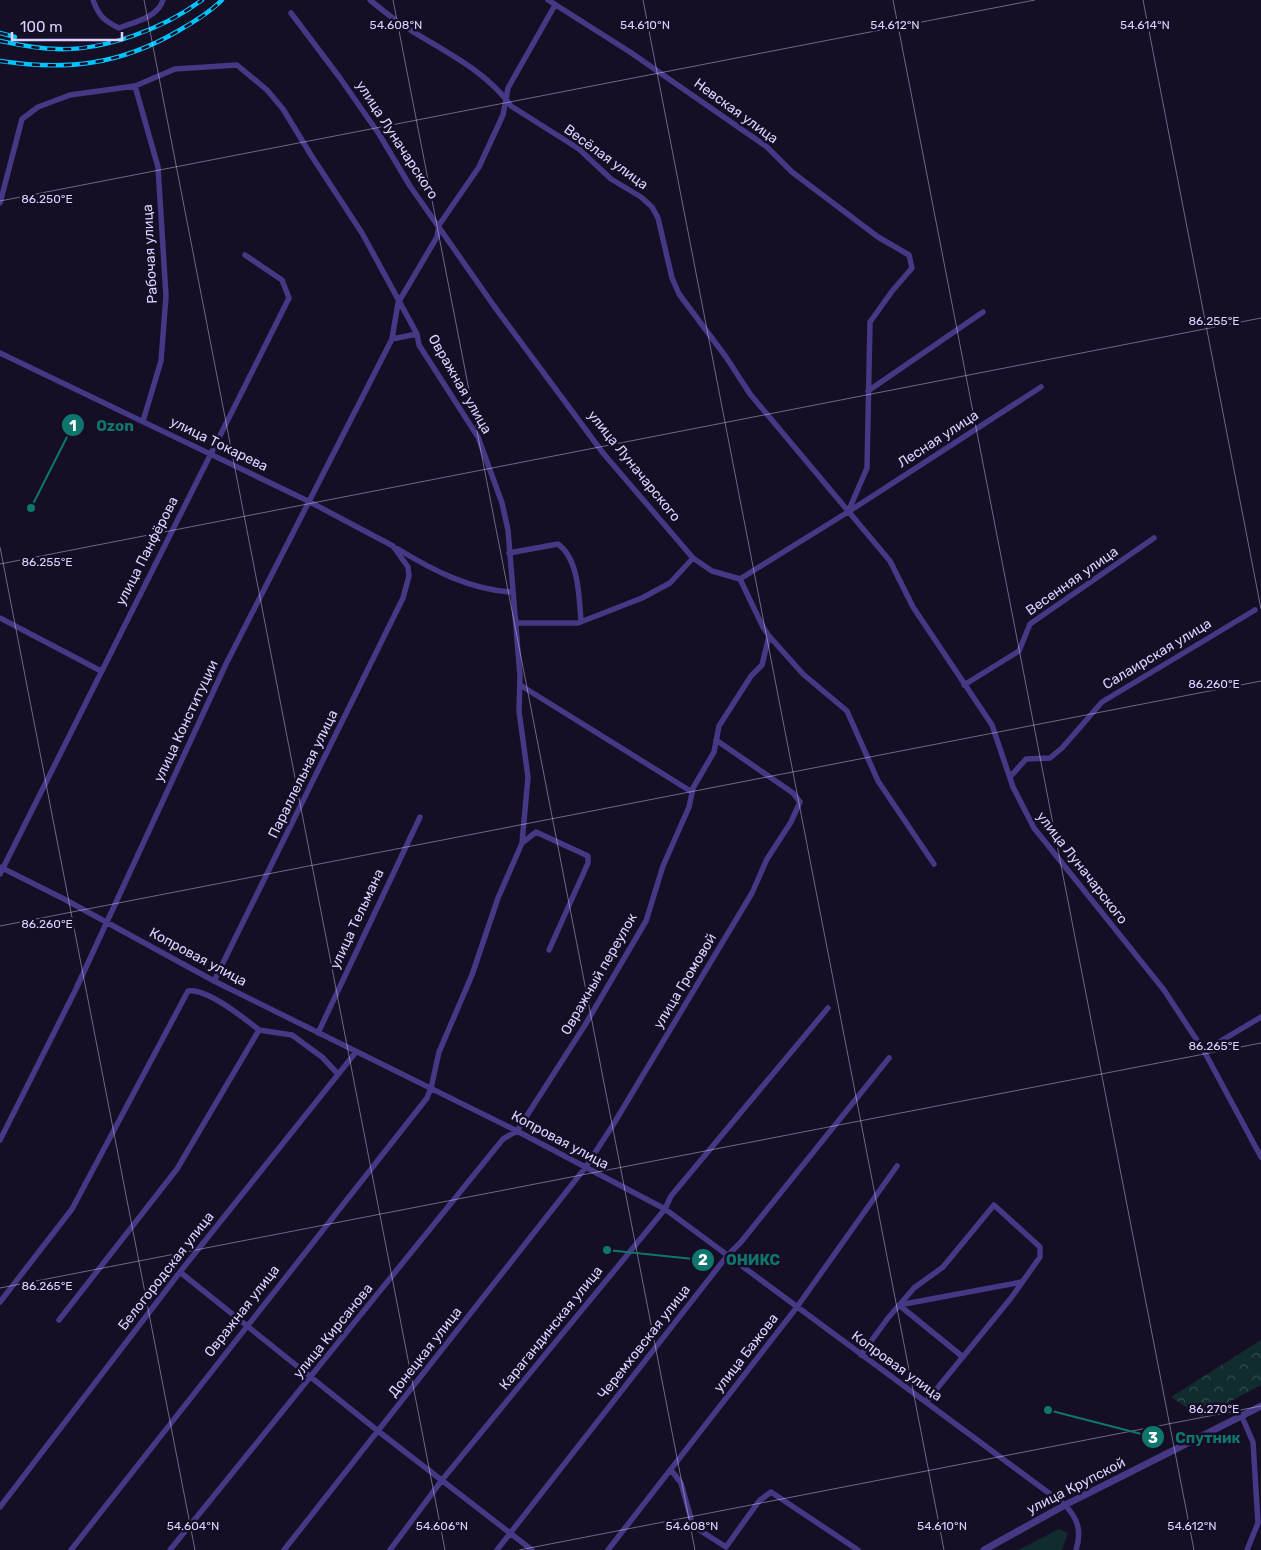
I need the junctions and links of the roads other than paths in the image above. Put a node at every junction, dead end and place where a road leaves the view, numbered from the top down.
1 (93, 0) edge
2 (163, 0) edge
3 (370, 0) edge
4 (548, 0) edge
5 (555, 5) junction
6 (291, 13) dead end
7 (135, 86) junction
8 (506, 100) junction
9 (0, 203) edge
10 (439, 225) junction
11 (245, 255) dead end
12 (398, 303) junction
13 (983, 312) dead end
14 (417, 334) junction
15 (392, 339) junction
16 (0, 353) edge
17 (1041, 387) dead end
18 (868, 391) junction
19 (143, 421) junction
20 (210, 453) junction
21 (310, 502) junction
22 (848, 512) junction
23 (1154, 538) dead end
24 (393, 546) junction
25 (509, 553) junction
26 (693, 558) junction
27 (409, 576) joint
28 (740, 579) junction
29 (512, 592) junction
30 (1255, 610) dead end
31 (0, 618) edge
32 (581, 621) junction
33 (516, 623) junction
34 (769, 636) junction
35 (101, 671) junction
36 (520, 685) junction
37 (964, 685) junction
38 (716, 740) junction
39 (1010, 777) junction
40 (693, 790) junction
41 (420, 817) dead end
42 (522, 843) junction
43 (934, 864) dead end
44 (1, 870) edge
45 (105, 922) junction
46 (548, 950) dead end
47 (214, 981) junction
48 (828, 1008) dead end
49 (1261, 1017) edge
50 (259, 1030) junction
51 (318, 1033) junction
52 (1204, 1051) junction
53 (356, 1052) junction
54 (889, 1058) dead end
55 (338, 1074) junction
56 (431, 1088) junction
57 (2, 1130) edge
58 (517, 1131) junction
59 (0, 1140) edge
60 (1261, 1157) edge
61 (897, 1166) dead end
62 (585, 1168) junction
63 (665, 1209) junction
64 (727, 1256) junction
65 (180, 1272) junction
66 (1022, 1282) junction
67 (0, 1302) edge
68 (899, 1305) junction
69 (797, 1307) junction
70 (58, 1320) dead end
71 (247, 1325) junction
72 (861, 1355) junction
73 (962, 1357) junction
74 (312, 1378) junction
75 (926, 1402) junction
76 (1261, 1406) edge
77 (1242, 1417) junction
78 (378, 1431) junction
79 (671, 1470) junction
80 (442, 1480) junction
81 (1065, 1505) junction
82 (0, 1507) edge
83 (510, 1535) junction
84 (71, 1550) edge
85 (170, 1550) edge
86 (284, 1550) edge
87 (390, 1550) edge
88 (497, 1550) edge
89 (532, 1550) edge
90 (608, 1550) edge
91 (858, 1550) edge
92 (984, 1550) edge
93 (1076, 1550) edge
94 (1247, 1550) edge

1 - 2 street
3 - 8 street, Весёлая улица
4 - 5 street, Невская улица
5 - 8 street
5 - 18 street, Невская улица
6 - 10 street, улица Луначарского
7 - 9 street, Овражная улица
7 - 12 street, Овражная улица
7 - 19 street, Рабочая улица
8 - 10 street
8 - 22 street, Весёлая улица
10 - 12 street
10 - 26 street, улица Луначарского
11 - 20 street, улица Панфёрова
12 - 14 street, Овражная улица
12 - 15 street, улица Конституции
13 - 18 street
14 - 15 street
14 - 25 street, Овражная улица
15 - 21 street, улица Конституции
16 - 19 street, улица Токарева
17 - 22 street, Лесная улица
18 - 22 street
19 - 20 street, улица Токарева
20 - 21 street, улица Токарева
20 - 35 street, улица Панфёрова
21 - 24 street, улица Токарева
21 - 45 street, улица Конституции
22 - 28 street, Лесная улица
22 - 37 street, улица Луначарского
23 - 37 street, Весенняя улица
24 - 27 street, улица Токарева
24 - 29 street
25 - 29 street, Овражная улица
25 - 32 street
26 - 28 street, улица Луначарского
26 - 32 street
27 - 47 street, Параллельная улица
28 - 34 street
29 - 33 street, Овражная улица
30 - 39 street, Салаирская улица
31 - 35 street
32 - 33 street
33 - 36 street, Овражная улица
34 - 38 street, Овражный переулок
34 - 43 street
35 - 44 street, улица Панфёрова
36 - 40 street
36 - 42 street, Овражная улица
37 - 39 street, улица Луначарского
38 - 40 street, Овражный переулок
38 - 62 street, улица Громовой
39 - 52 street, улица Луначарского
40 - 58 street, Овражный переулок
41 - 51 street, улица Тельмана
42 - 46 street
42 - 56 street, Овражная улица
44 - 45 street, Копровая улица
45 - 47 street, Копровая улица
45 - 57 street, улица Конституции
47 - 51 street, Копровая улица
48 - 63 street, Карагандинская улица
49 - 52 street
50 - 55 street
50 - 67 street
50 - 70 street
51 - 53 street, Копровая улица
52 - 60 street, улица Луначарского
53 - 55 street, Белогородская улица
53 - 56 street, Копровая улица
54 - 64 street, Черемховская улица
55 - 65 street, Белогородская улица
56 - 58 street, Копровая улица
56 - 71 street, Овражная улица
57 - 59 street, улица Конституции
58 - 62 street, Копровая улица
58 - 74 street, улица Кирсанова
61 - 69 street, улица Бажова
62 - 63 street, Копровая улица
62 - 78 street, Донецкая улица
63 - 64 street, Копровая улица
63 - 80 street, Карагандинская улица
64 - 69 street, Копровая улица
64 - 83 street, Черемховская улица
65 - 71 street
65 - 82 street, Белогородская улица
66 - 68 street
66 - 68 street
66 - 73 street
68 - 72 street
68 - 73 street
69 - 72 street, Копровая улица
69 - 79 street, улица Бажова
71 - 74 street
71 - 84 street, Овражная улица
72 - 75 street, Копровая улица
73 - 75 street
74 - 78 street
74 - 85 street, улица Кирсанова
75 - 81 street, Копровая улица
76 - 77 street, улица Крупской
77 - 81 street, улица Крупской
77 - 94 street
78 - 80 street
78 - 86 street, Донецкая улица
79 - 90 street, улица Бажова
79 - 91 street
80 - 83 street
80 - 87 street, Карагандинская улица
81 - 92 street, улица Крупской
81 - 93 street
83 - 88 street, Черемховская улица
83 - 89 street

